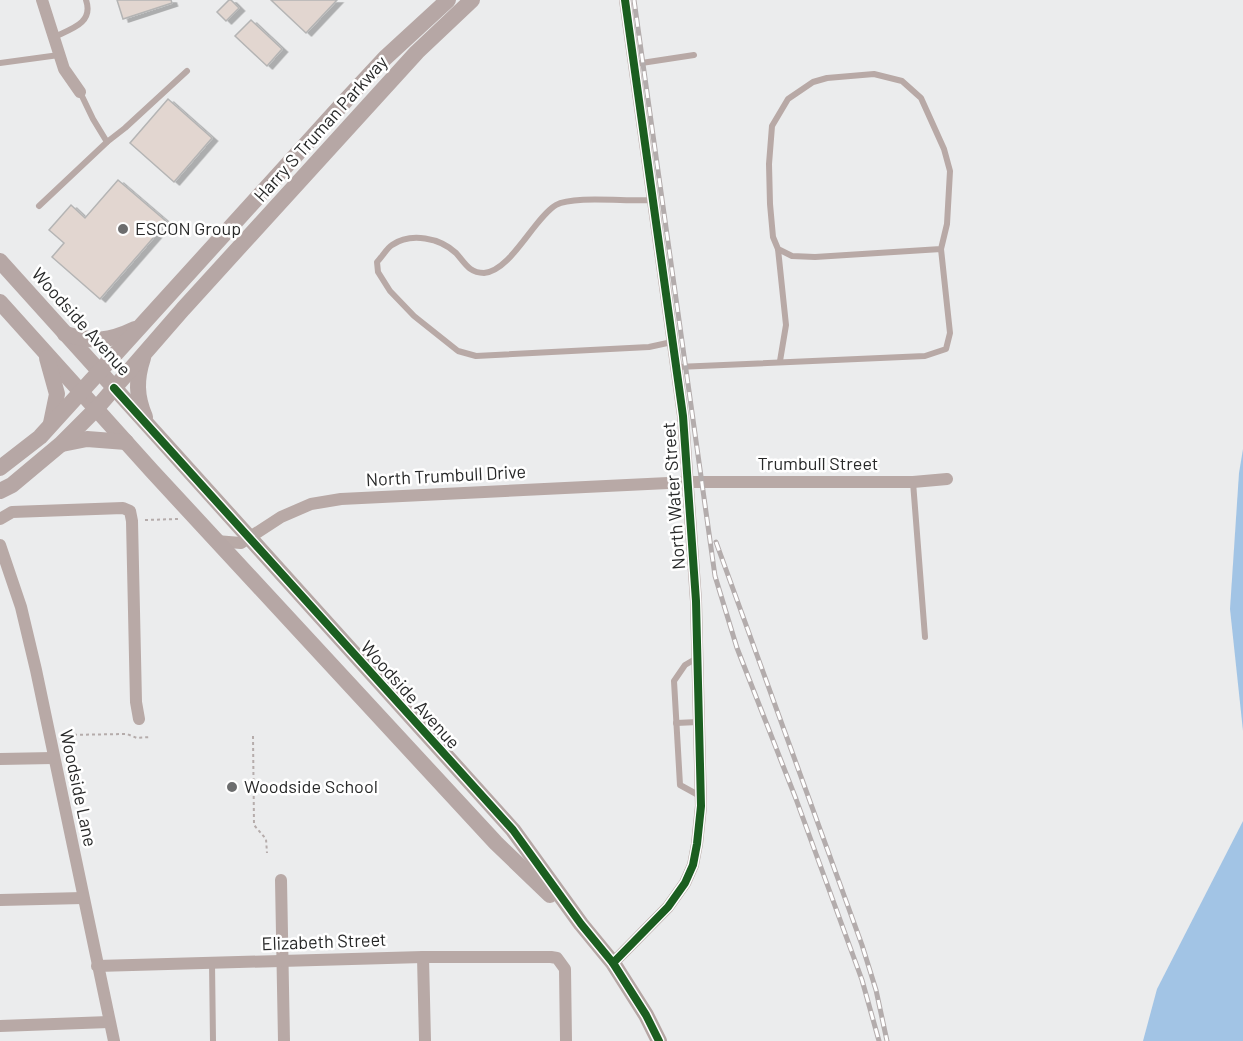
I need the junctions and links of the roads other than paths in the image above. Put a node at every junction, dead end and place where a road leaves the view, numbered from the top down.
1 (42, 0) edge
2 (86, 0) edge
3 (448, 0) edge
4 (472, 0) edge
5 (624, 0) edge
6 (54, 37) junction
7 (60, 55) junction
8 (694, 56) dead end
9 (0, 63) edge
10 (635, 64) junction
11 (187, 71) dead end
12 (80, 92) joint
13 (107, 142) junction
14 (651, 200) junction
15 (39, 206) dead end
16 (778, 249) junction
17 (941, 249) junction
18 (0, 261) edge
19 (0, 302) edge
20 (141, 326) junction
21 (65, 334) junction
22 (672, 342) junction
23 (45, 351) junction
24 (144, 354) junction
25 (780, 361) junction
26 (676, 367) junction
27 (100, 372) junction
28 (114, 388) junction
29 (81, 392) junction
30 (96, 409) junction
31 (51, 425) junction
32 (151, 428) junction
33 (126, 442) junction
34 (61, 444) junction
35 (0, 468) edge
36 (947, 479) dead end
37 (689, 482) junction
38 (913, 482) junction
39 (0, 491) edge
40 (0, 519) edge
41 (249, 538) junction
42 (216, 541) junction
43 (0, 545) edge
44 (925, 636) dead end
45 (697, 658) junction
46 (139, 719) dead end
47 (698, 722) junction
48 (676, 723) junction
49 (53, 758) junction
50 (0, 759) edge
51 (700, 796) junction
52 (281, 880) dead end
53 (83, 898) junction
54 (0, 900) edge
55 (581, 924) junction
56 (423, 957) junction
57 (283, 961) junction
58 (212, 963) junction
59 (613, 963) junction
60 (97, 966) junction
61 (110, 1022) junction
62 (0, 1026) edge
63 (114, 1041) edge
64 (213, 1041) edge
65 (284, 1041) edge
66 (425, 1041) edge
67 (567, 1041) edge
68 (659, 1041) edge

1 - 6 street
2 - 6 lane
3 - 20 main road, Harry S Truman Parkway
4 - 24 main road, Harry S Truman Parkway
5 - 10 street, North Water Street
6 - 7 street
7 - 9 lane
7 - 12 street
8 - 10 lane
10 - 14 street, North Water Street
11 - 13 lane
12 - 13 lane
13 - 15 lane
14 - 22 street, North Water Street
14 - 22 lane
16 - 17 lane
16 - 17 lane
16 - 25 lane
17 - 25 lane
18 - 21 main road, Woodside Avenue
19 - 23 main road, Woodside Avenue
20 - 21 main road
20 - 27 main road, Harry S Truman Parkway
21 - 27 main road, Woodside Avenue
22 - 26 street, North Water Street
23 - 29 main road, Woodside Avenue
23 - 31 main road
24 - 28 main road, Harry S Truman Parkway
24 - 32 main road
25 - 26 lane
26 - 37 street, North Water Street
27 - 28 main road, Woodside Avenue
27 - 29 main road, Harry S Truman Parkway
28 - 30 main road, Harry S Truman Parkway
28 - 32 main road, Woodside Avenue
29 - 30 main road, Woodside Avenue
29 - 31 main road, Harry S Truman Parkway
30 - 33 main road, Woodside Avenue
30 - 34 main road, Harry S Truman Parkway
31 - 35 main road, Harry S Truman Parkway
32 - 41 main road, Woodside Avenue
33 - 34 main road
33 - 42 main road, Woodside Avenue
34 - 39 main road, Harry S Truman Parkway
36 - 38 street, Trumbull Street
37 - 38 street, Trumbull Street
37 - 41 street, North Trumbull Drive
37 - 45 street, North Water Street
38 - 44 lane
40 - 46 street
41 - 42 street, North Trumbull Drive
41 - 55 main road, Woodside Avenue
42 - 55 main road, Woodside Avenue
43 - 49 street, Woodside Lane
45 - 47 street, North Water Street
45 - 48 lane
47 - 48 lane
47 - 51 street, North Water Street
48 - 51 lane
49 - 50 street
49 - 53 street, Woodside Lane
51 - 59 street, North Water Street
52 - 57 street
53 - 54 street
53 - 60 street, Woodside Lane
55 - 59 main road, Woodside Avenue
56 - 57 street, Elizabeth Street
56 - 66 street
56 - 67 street, Elizabeth Street
57 - 58 street, Elizabeth Street
57 - 65 street
58 - 60 street, Elizabeth Street
58 - 64 lane
59 - 68 main road, Woodside Avenue
60 - 61 street, Woodside Lane
61 - 62 street
61 - 63 street, Woodside Lane

